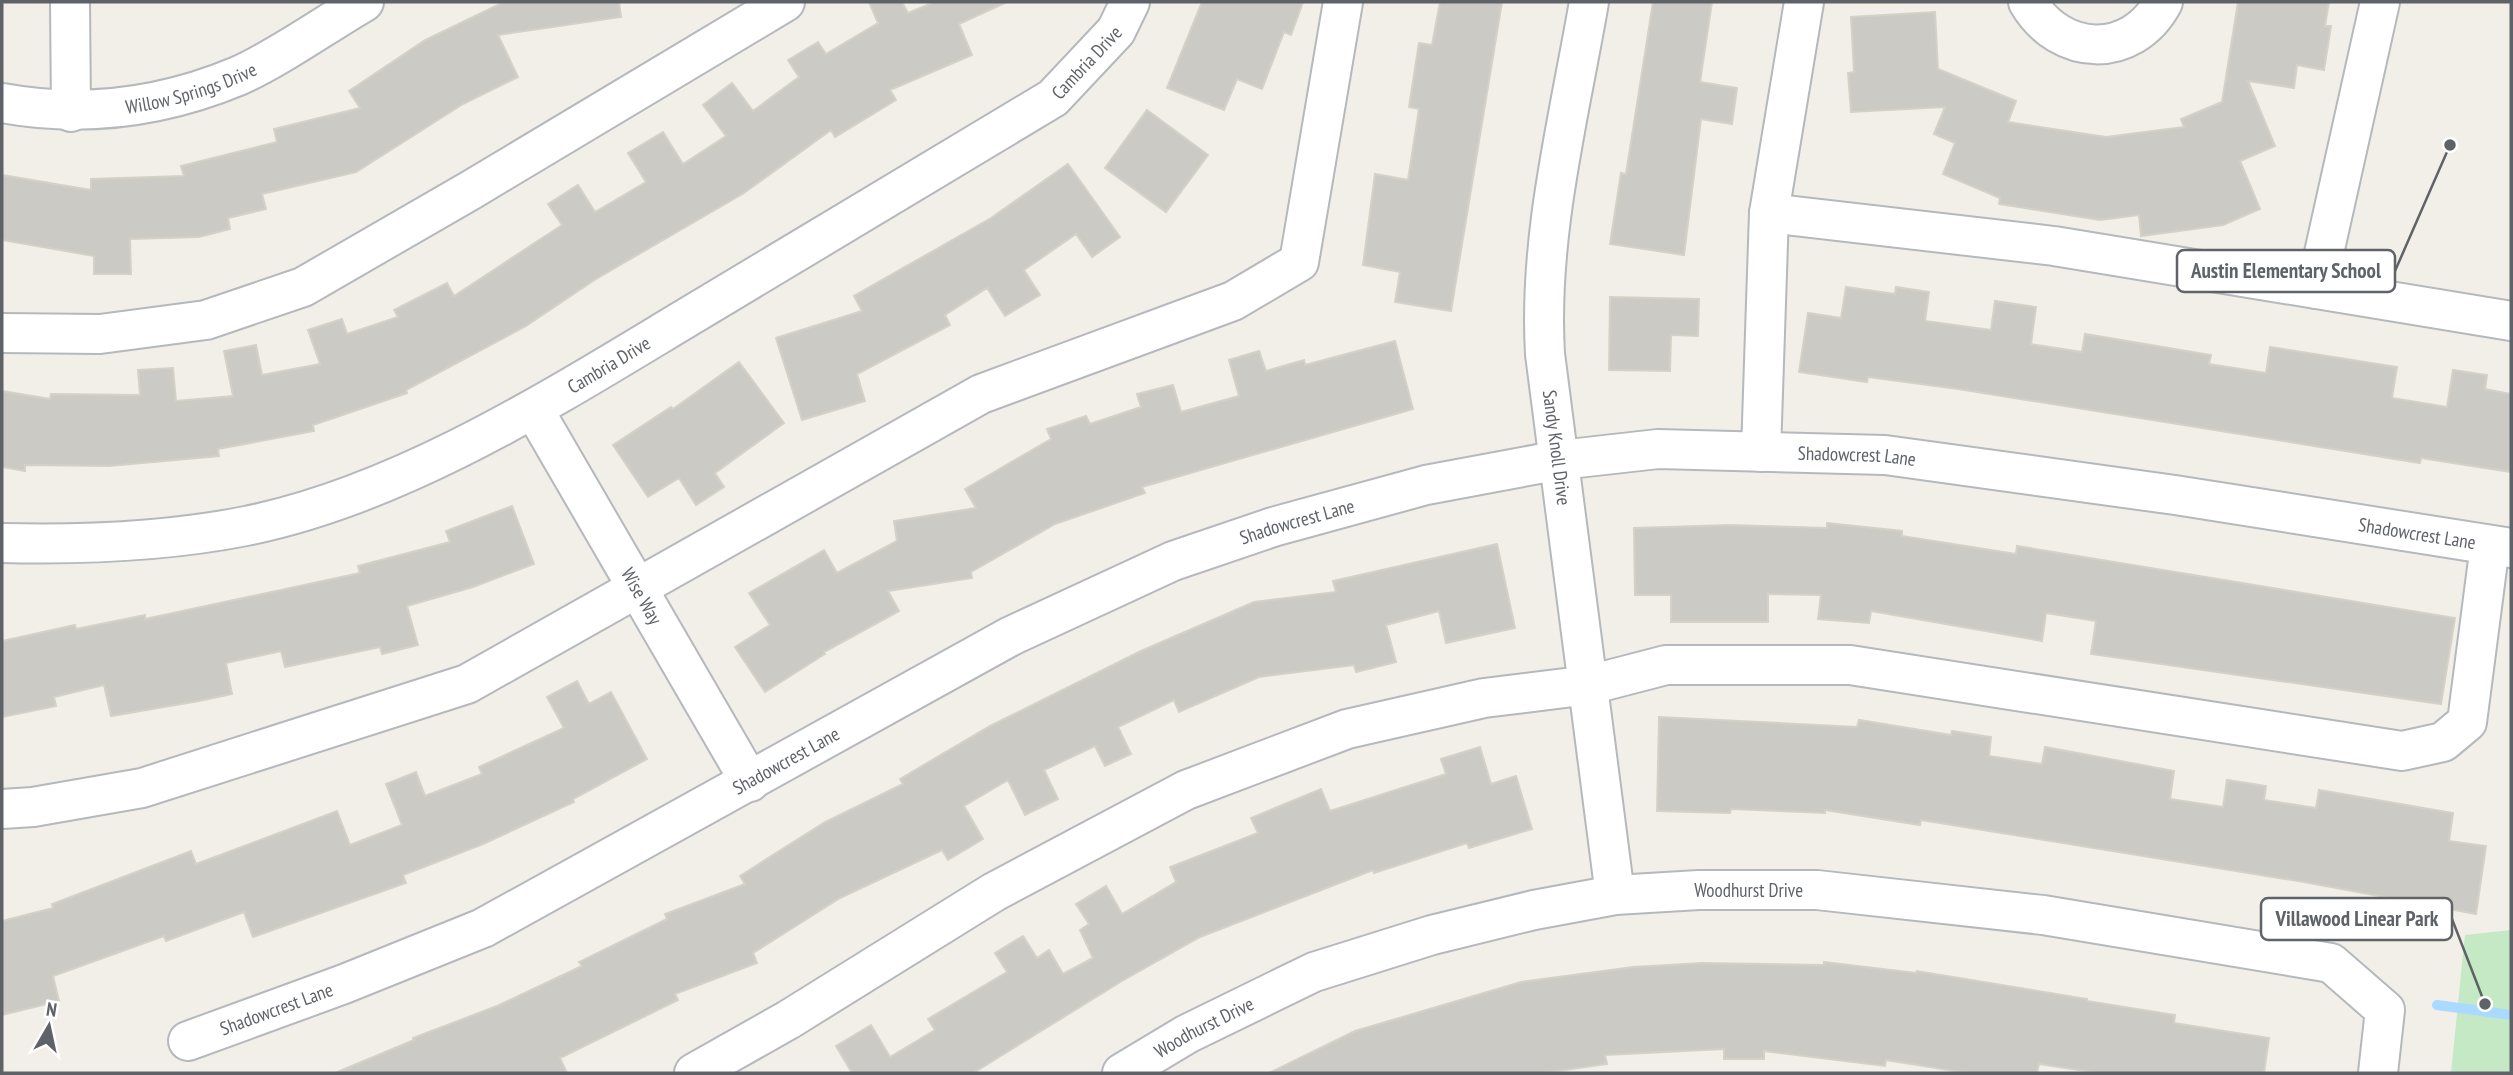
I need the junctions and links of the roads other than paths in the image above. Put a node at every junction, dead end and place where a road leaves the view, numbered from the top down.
1 (70, 2) edge
2 (785, 2) edge
3 (1130, 2) edge
4 (1343, 2) edge
5 (1589, 2) edge
6 (1804, 2) edge
7 (2028, 2) edge
8 (2164, 2) edge
9 (2380, 2) edge
10 (348, 6) edge
11 (2, 103) edge
12 (71, 112) junction
13 (1769, 213) junction
14 (2316, 289) junction
15 (2511, 321) edge
16 (2, 333) edge
17 (534, 410) junction
18 (1761, 452) junction
19 (1560, 460) junction
20 (2, 542) edge
21 (2501, 547) edge
22 (636, 586) junction
23 (1589, 685) junction
24 (750, 782) junction
25 (2, 808) edge
26 (1615, 895) junction
27 (188, 1041) dead end
28 (694, 1073) edge
29 (1122, 1073) edge
30 (2378, 1073) edge

1 - 12 street
2 - 16 street
3 - 17 street, Cambria Drive
4 - 22 street
5 - 19 street, Sandy Knoll Drive
6 - 13 street
7 - 8 street
9 - 14 street
10 - 12 street, Willow Springs Drive
11 - 12 street, Willow Springs Drive
13 - 14 street
13 - 18 street
14 - 15 street
17 - 20 street, Cambria Drive
17 - 22 street, Wise Way
18 - 19 street, Shadowcrest Lane
18 - 21 street, Shadowcrest Lane
19 - 23 street, Sandy Knoll Drive
19 - 24 street, Shadowcrest Lane
21 - 23 street
22 - 24 street, Wise Way
22 - 25 street
23 - 26 street, Sandy Knoll Drive
23 - 28 street
24 - 27 street, Shadowcrest Lane
26 - 29 street, Woodhurst Drive
26 - 30 street, Woodhurst Drive

